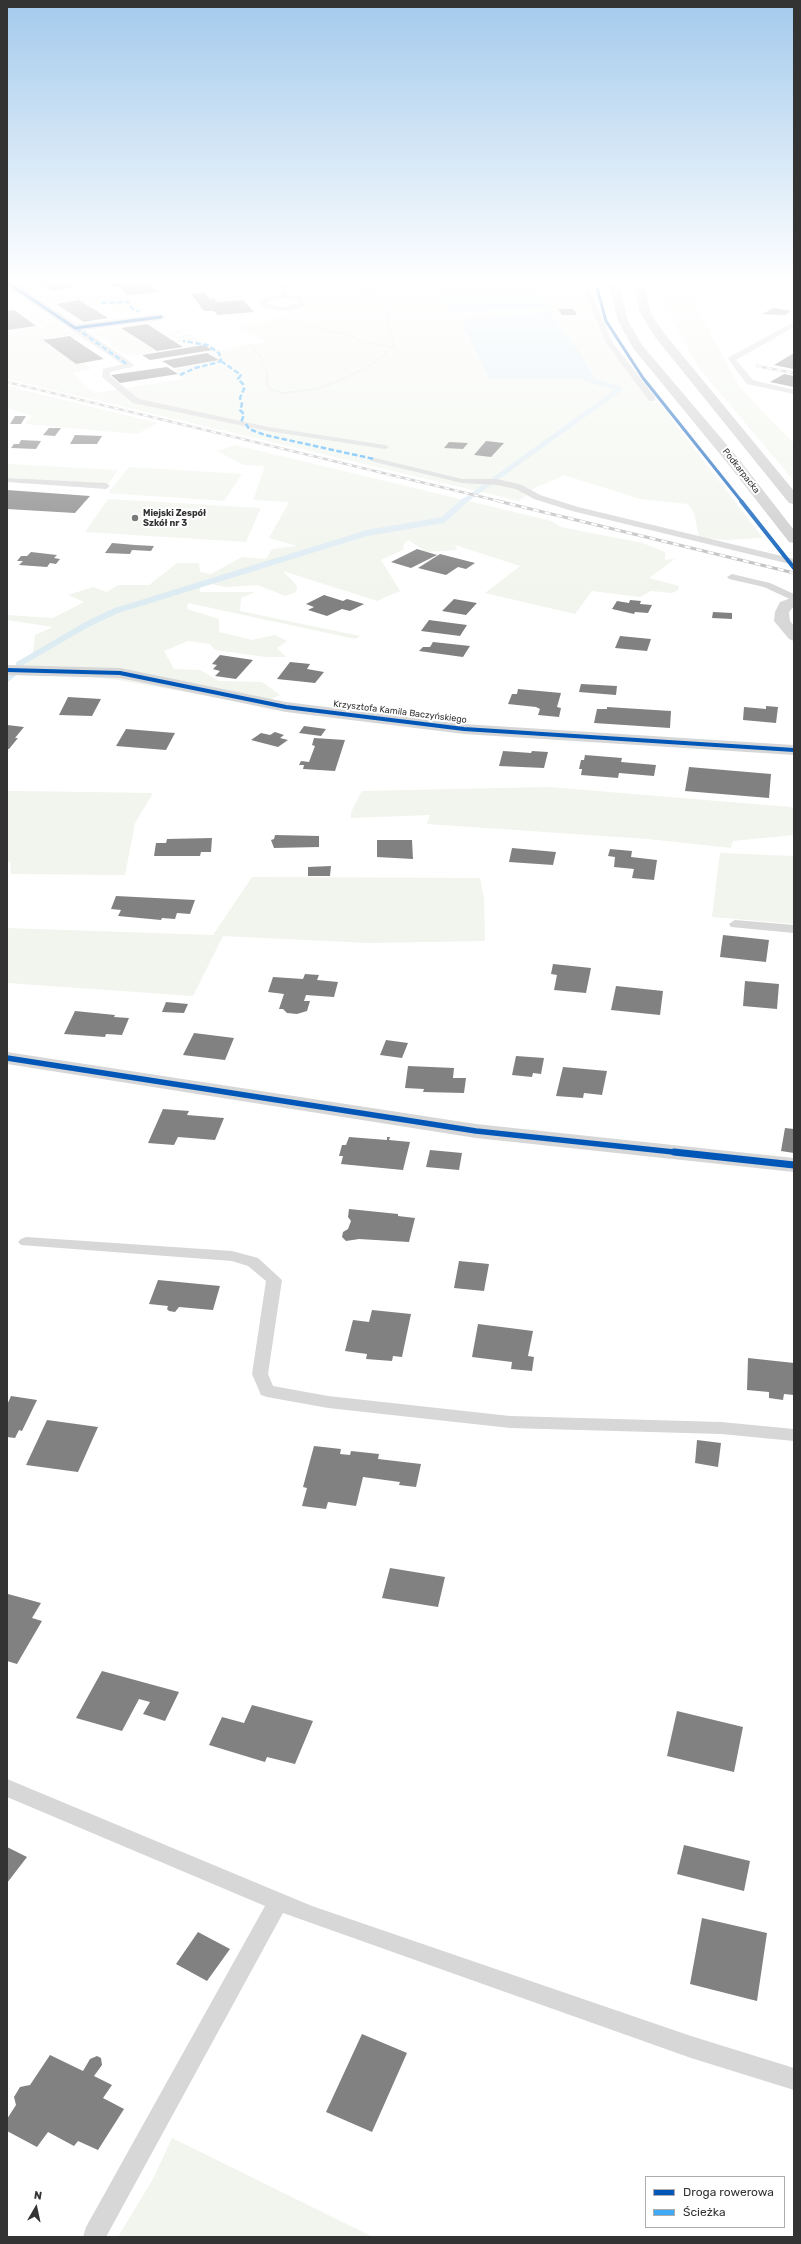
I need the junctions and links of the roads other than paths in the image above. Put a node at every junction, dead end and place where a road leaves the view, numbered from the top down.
1 (119, 388) edge
2 (644, 388) edge
3 (672, 388) edge
4 (702, 388) edge
5 (775, 388) edge
6 (794, 392) edge
7 (652, 399) dead end
8 (385, 447) dead end
9 (374, 459) dead end
10 (7, 480) edge
11 (106, 486) dead end
12 (794, 500) edge
13 (790, 534) edge
14 (794, 562) edge
15 (732, 577) dead end
16 (794, 598) edge
17 (794, 601) edge
18 (794, 636) edge
19 (7, 670) edge
20 (794, 750) edge
21 (735, 924) dead end
22 (794, 929) edge
23 (7, 1058) edge
24 (794, 1165) edge
25 (26, 1242) dead end
26 (794, 1435) edge
27 (7, 1788) edge
28 (278, 1903) junction
29 (794, 2079) edge
30 (94, 2235) dead end

1 - 8 lane
2 - 7 lane
3 - 13 main road, Podkarpacka
4 - 12 main road
5 - 6 lane
9 - 14 lane
10 - 11 lane
15 - 16 lane
17 - 18 street
19 - 20 street, Krzysztofa Kamila Baczyńskiego
21 - 22 lane
23 - 24 street
25 - 26 lane
27 - 28 lane
28 - 29 lane
28 - 30 lane

